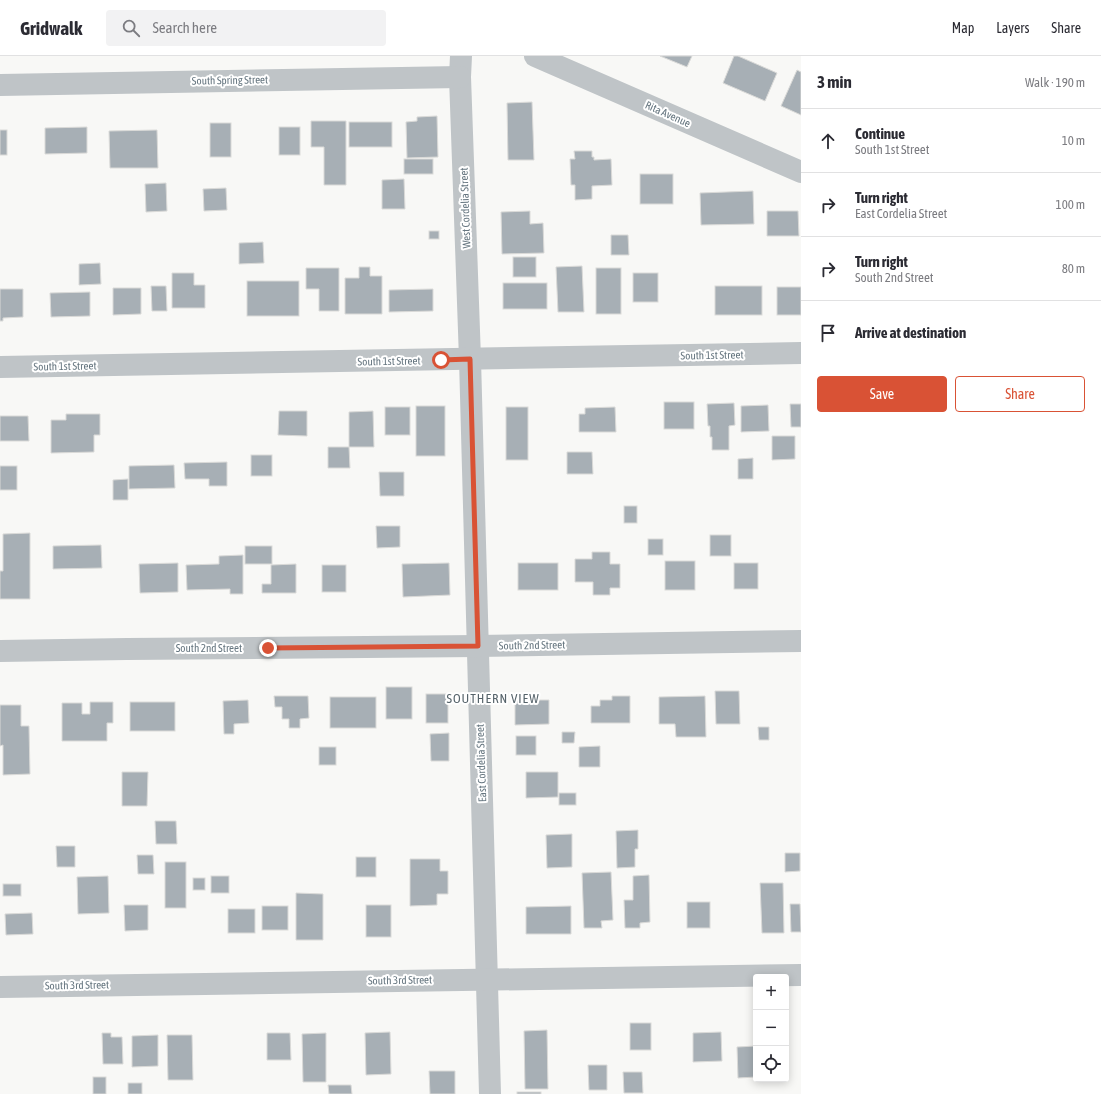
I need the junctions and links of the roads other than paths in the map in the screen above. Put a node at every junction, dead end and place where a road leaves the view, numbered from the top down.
1 (535, 56) edge
2 (461, 66) edge
3 (0, 85) edge
4 (801, 172) edge
5 (801, 353) edge
6 (470, 359) junction
7 (0, 367) edge
8 (801, 641) edge
9 (478, 646) junction
10 (0, 651) edge
11 (801, 975) edge
12 (487, 979) junction
13 (0, 987) edge
14 (490, 1094) edge

1 - 4 street, Rita Avenue
2 - 3 street, South Spring Street
2 - 6 street, West Cordelia Street
5 - 6 street, South 1st Street
6 - 7 street, South 1st Street
6 - 9 street, East Cordelia Street
8 - 9 street, South 2nd Street
9 - 10 street, South 2nd Street
9 - 12 street, East Cordelia Street
11 - 12 street, South 3rd Street
12 - 13 street, South 3rd Street
12 - 14 street, East Cordelia Street

